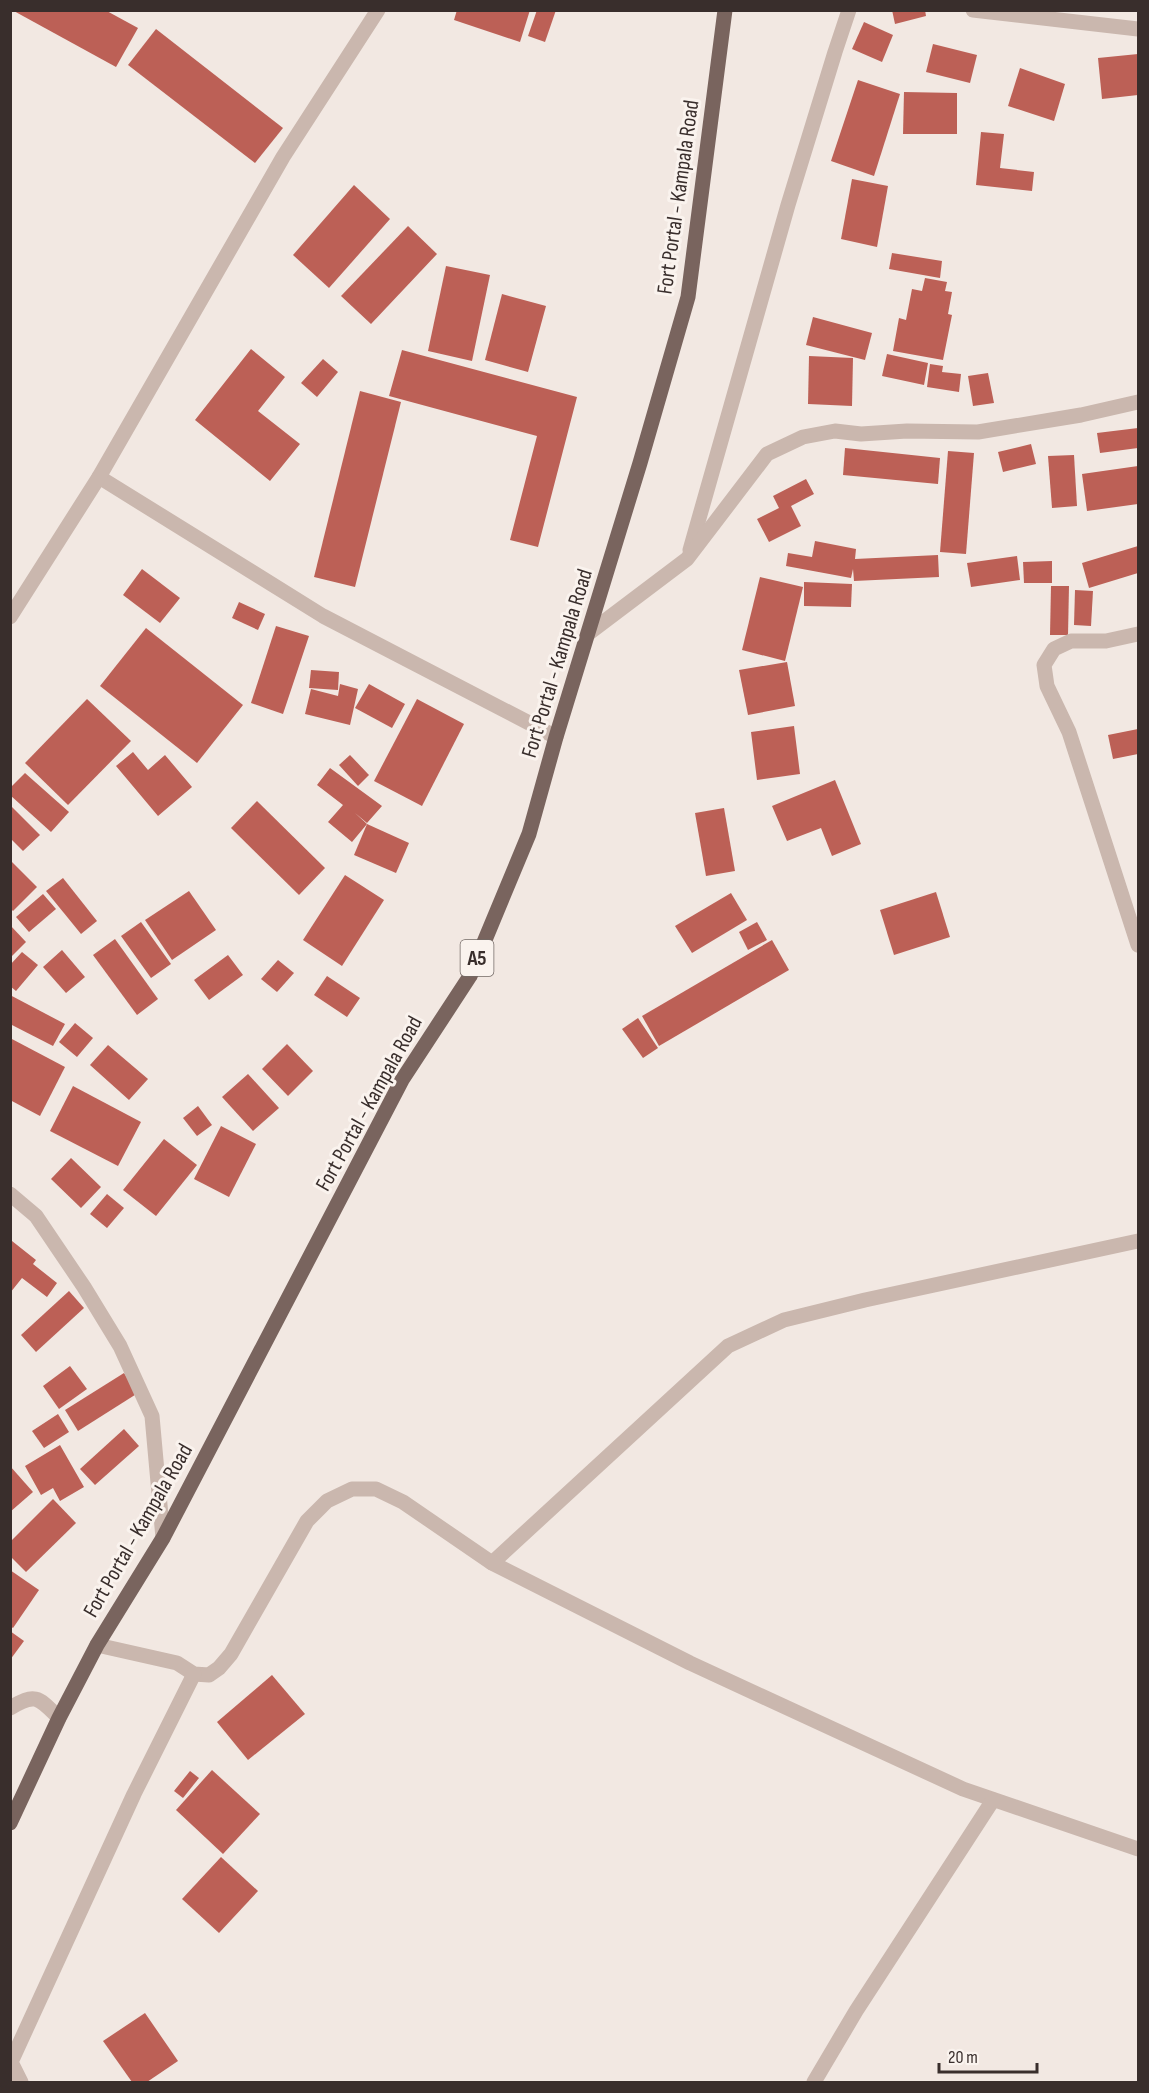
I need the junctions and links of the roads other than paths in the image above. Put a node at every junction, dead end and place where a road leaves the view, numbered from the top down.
1 (378, 10) edge
2 (725, 10) edge
3 (849, 10) edge
4 (973, 10) edge
5 (1138, 29) edge
6 (1138, 402) edge
7 (99, 477) junction
8 (687, 559) junction
9 (10, 617) edge
10 (589, 633) junction
11 (1138, 634) edge
12 (556, 738) junction
13 (1138, 945) edge
14 (10, 1194) edge
15 (1138, 1241) edge
16 (163, 1538) junction
17 (492, 1563) junction
18 (97, 1645) junction
19 (194, 1674) junction
20 (10, 1708) edge
21 (58, 1718) junction
22 (993, 1800) junction
23 (10, 1823) edge
24 (1138, 1849) edge
25 (21, 2082) edge
26 (814, 2082) edge

1 - 7 street
2 - 10 main road, Fort Portal - Kampala Road / A5
3 - 8 street
4 - 5 street
6 - 8 street
7 - 9 street
7 - 12 street
8 - 10 street
10 - 12 main road, Fort Portal - Kampala Road / A5
11 - 13 street
12 - 16 main road, Fort Portal - Kampala Road / A5
14 - 16 street
15 - 17 street
16 - 18 main road, Fort Portal - Kampala Road / A5
17 - 19 street
17 - 22 street
18 - 19 street
18 - 21 main road, Fort Portal - Kampala Road / A5
19 - 25 street
20 - 21 street
21 - 23 main road, Fort Portal - Kampala Road / A5
22 - 24 street
22 - 26 street

